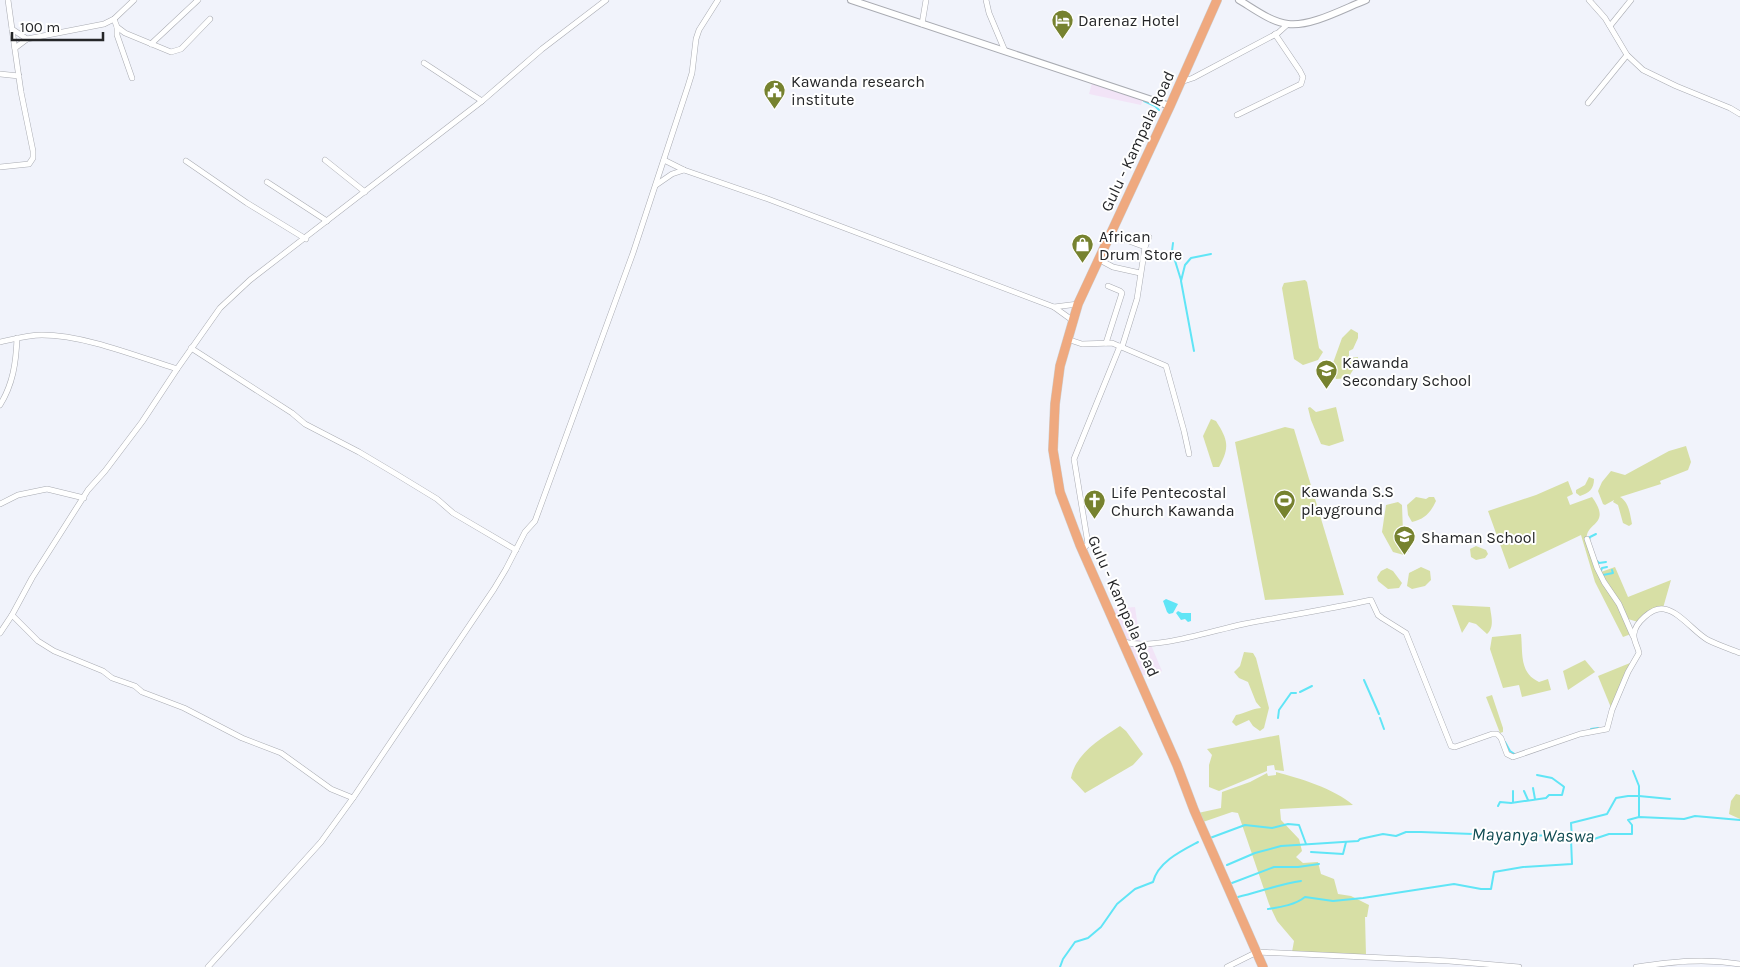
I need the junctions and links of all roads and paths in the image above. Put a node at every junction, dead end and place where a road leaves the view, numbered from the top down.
1 (8, 0) edge
2 (134, 0) edge
3 (198, 0) edge
4 (606, 0) edge
5 (718, 0) edge
6 (851, 0) edge
7 (926, 0) edge
8 (986, 0) edge
9 (1217, 0) edge
10 (1240, 0) edge
11 (1366, 0) edge
12 (1589, 0) edge
13 (1631, 0) edge
14 (1353, 2) edge
15 (867, 3) edge
16 (114, 19) junction
17 (210, 19) dead end
18 (922, 24) junction
19 (1288, 24) junction
20 (116, 26) junction
21 (1610, 26) junction
22 (12, 29) junction
23 (1275, 34) junction
24 (27, 39) junction
25 (151, 44) junction
26 (15, 48) junction
27 (1005, 51) junction
28 (1627, 56) junction
29 (424, 63) dead end
30 (0, 74) edge
31 (19, 76) junction
32 (132, 78) dead end
33 (1181, 82) junction
34 (482, 101) junction
35 (1588, 103) dead end
36 (1170, 106) junction
37 (1739, 112) edge
38 (1237, 115) dead end
39 (325, 160) dead end
40 (664, 160) junction
41 (186, 161) dead end
42 (0, 167) edge
43 (684, 170) junction
44 (267, 182) dead end
45 (655, 185) junction
46 (365, 192) junction
47 (327, 221) junction
48 (1110, 234) junction
49 (1149, 237) dead end
50 (306, 239) junction
51 (1145, 247) junction
52 (1098, 259) junction
53 (1140, 273) junction
54 (1108, 286) dead end
55 (1078, 304) junction
56 (1054, 307) junction
57 (1072, 320) junction
58 (16, 338) junction
59 (1067, 339) junction
60 (0, 342) edge
61 (1106, 342) junction
62 (1121, 346) junction
63 (191, 348) junction
64 (176, 369) junction
65 (0, 405) edge
66 (1189, 454) dead end
67 (84, 498) junction
68 (0, 504) edge
69 (1587, 539) dead end
70 (516, 550) junction
71 (1082, 550) junction
72 (12, 615) junction
73 (1626, 619) junction
74 (1639, 623) junction
75 (0, 633) edge
76 (1633, 636) junction
77 (1123, 642) junction
78 (1740, 653) edge
79 (353, 798) junction
80 (1257, 952) junction
81 (1740, 964) edge
82 (208, 967) edge
83 (1227, 967) edge
84 (1263, 967) edge
85 (1519, 967) edge
86 (1636, 967) edge

1 - 22 street
2 - 16 street
3 - 25 street
4 - 34 street
5 - 40 street
6 - 15 street
7 - 18 street
8 - 27 street
9 - 33 main road, Gulu - Kampala Road
10 - 19 street
11 - 14 street
12 - 21 street
13 - 21 street
14 - 19 street
15 - 18 street
16 - 20 street
16 - 24 street
17 - 25 street
18 - 27 street
19 - 23 street
20 - 25 street
20 - 32 street
21 - 28 street
22 - 24 street
22 - 26 street
23 - 33 street
23 - 38 street
24 - 26 street
26 - 31 street
27 - 36 street
28 - 35 street
28 - 37 street
29 - 34 street
30 - 31 street
31 - 42 street
33 - 36 main road, Gulu - Kampala Road
34 - 46 street
36 - 48 main road, Gulu - Kampala Road
39 - 46 street
40 - 43 street
40 - 45 street
41 - 50 street
43 - 45 street
43 - 56 street
44 - 47 street
45 - 70 street
46 - 47 street
47 - 50 street
48 - 51 street
48 - 52 main road, Gulu - Kampala Road
49 - 51 street
50 - 63 street
51 - 53 street
52 - 53 street
52 - 55 main road, Gulu - Kampala Road
53 - 62 street
54 - 61 street
55 - 56 street
55 - 57 main road, Gulu - Kampala Road
56 - 57 street
57 - 59 main road, Gulu - Kampala Road
58 - 60 street
58 - 64 street
58 - 65 street
59 - 61 street
59 - 71 main road, Gulu - Kampala Road
61 - 62 street
62 - 66 street
62 - 71 street
63 - 64 street
63 - 70 street
64 - 67 street
67 - 68 street
67 - 72 street
69 - 73 street
70 - 79 street
71 - 77 main road, Gulu - Kampala Road
72 - 75 street
72 - 79 street
73 - 74 street
73 - 76 street
74 - 76 street
74 - 78 street
76 - 77 street
77 - 80 main road, Gulu - Kampala Road
79 - 82 street
80 - 83 street
80 - 84 main road, Gulu - Kampala Road
80 - 85 street
81 - 86 street

